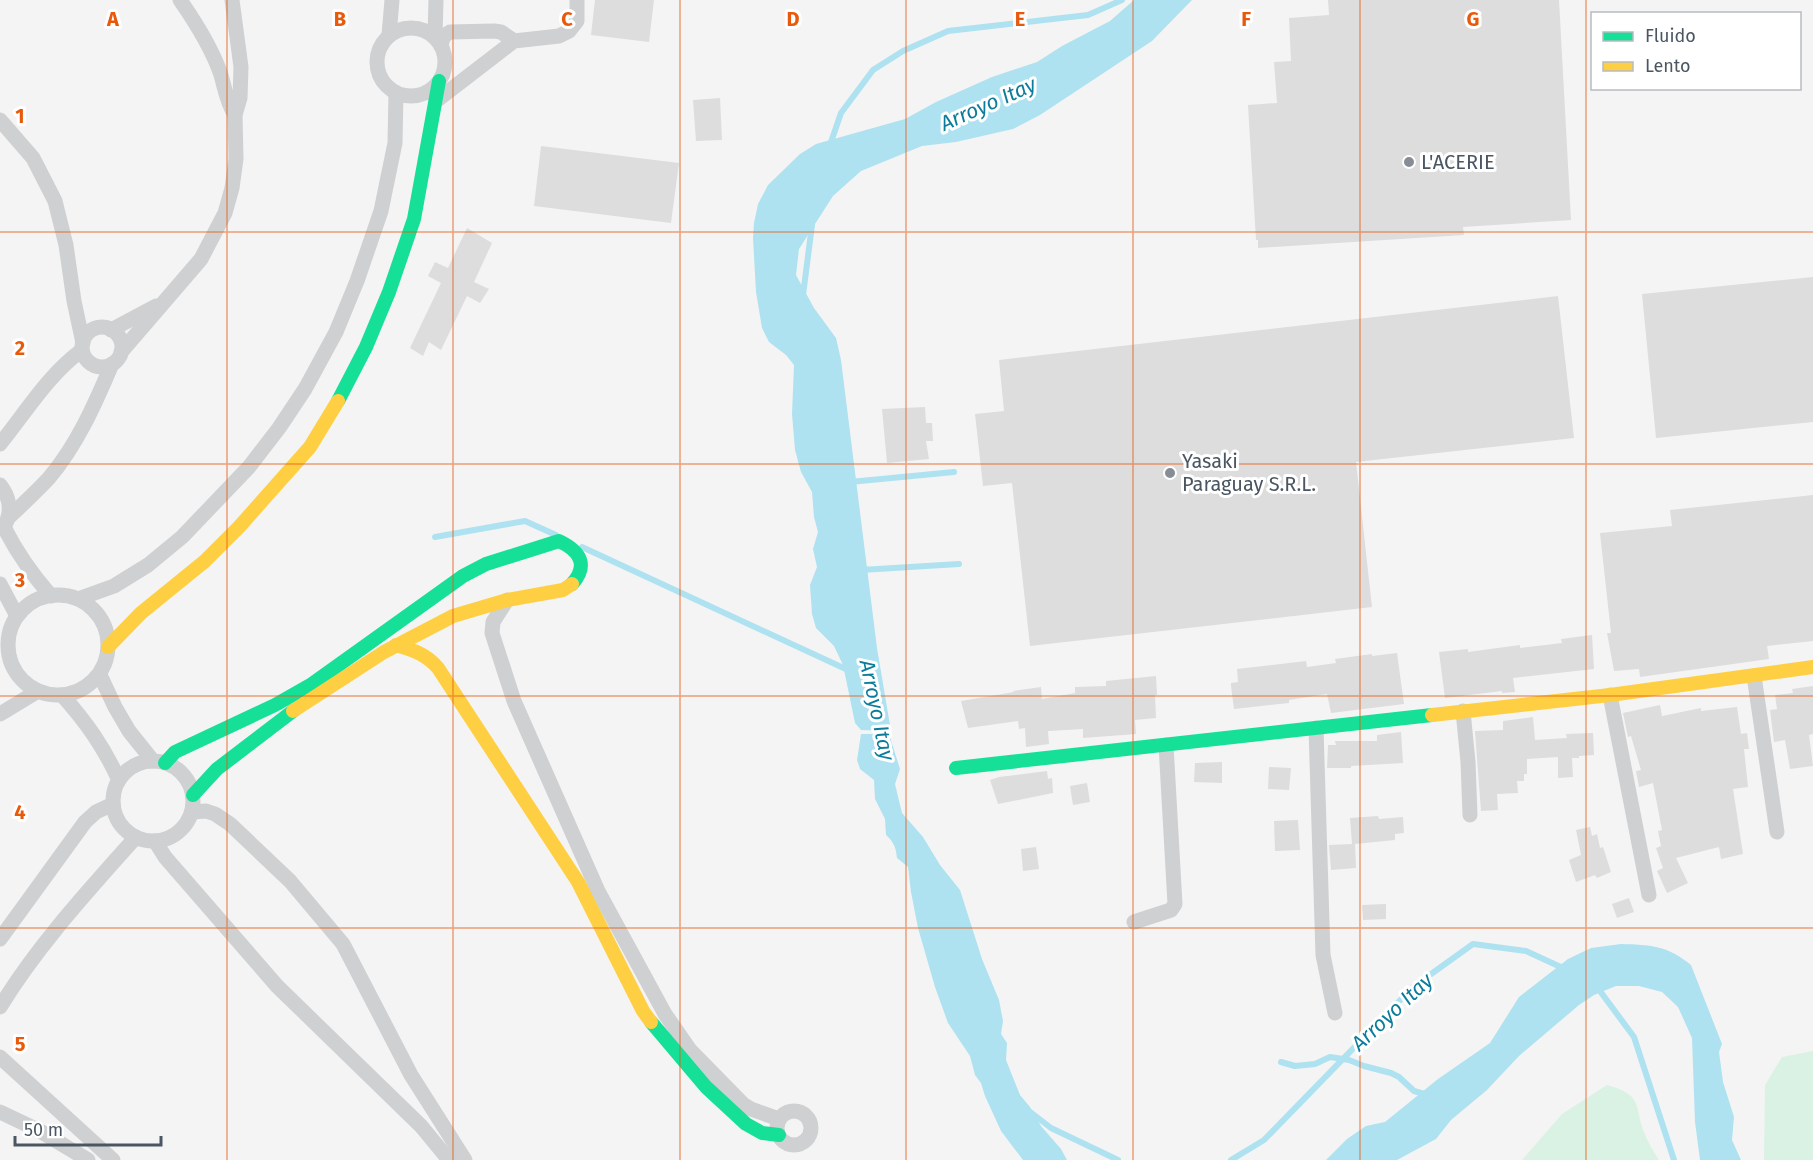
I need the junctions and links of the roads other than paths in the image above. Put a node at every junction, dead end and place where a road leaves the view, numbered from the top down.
1 (180, 0) edge
2 (232, 0) edge
3 (392, 0) edge
4 (436, 0) edge
5 (577, 0) edge
6 (389, 34) junction
7 (438, 40) junction
8 (514, 41) junction
9 (439, 81) junction
10 (396, 93) junction
11 (436, 100) junction
12 (235, 115) junction
13 (0, 120) edge
14 (74, 301) junction
15 (162, 303) junction
16 (105, 329) junction
17 (82, 346) junction
18 (117, 358) junction
19 (0, 444) edge
20 (0, 485) edge
21 (4, 526) edge
22 (0, 584) edge
23 (51, 596) junction
24 (78, 599) junction
25 (507, 600) junction
26 (18, 616) junction
27 (396, 645) junction
28 (108, 647) junction
29 (4, 648) edge
30 (1813, 667) edge
31 (100, 675) junction
32 (1755, 676) junction
33 (38, 691) junction
34 (62, 695) junction
35 (1610, 695) junction
36 (1463, 711) junction
37 (0, 714) edge
38 (1316, 728) junction
39 (1166, 745) junction
40 (159, 762) junction
41 (956, 768) dead end
42 (119, 780) junction
43 (193, 795) junction
44 (113, 804) junction
45 (192, 812) junction
46 (1470, 815) dead end
47 (1777, 832) dead end
48 (136, 837) junction
49 (155, 841) junction
50 (1649, 895) dead end
51 (1134, 922) dead end
52 (0, 939) edge
53 (0, 1007) edge
54 (1335, 1013) dead end
55 (0, 1057) edge
56 (0, 1112) edge
57 (779, 1119) junction
58 (778, 1135) junction
59 (88, 1160) edge
60 (113, 1160) edge
61 (449, 1160) edge
62 (465, 1160) edge

1 - 12 street
2 - 12 street
3 - 6 street
4 - 7 street
5 - 8 street
6 - 7 street
6 - 10 street
7 - 8 street
7 - 9 street
8 - 11 street
9 - 10 street
9 - 11 street
10 - 24 street
11 - 28 street
12 - 15 street
13 - 14 street
14 - 16 street
14 - 17 street
15 - 16 street
15 - 18 street
16 - 17 street
16 - 18 street
17 - 18 street
17 - 19 street
18 - 21 street
20 - 21 street
21 - 23 street
22 - 26 street
23 - 24 street
23 - 26 street
24 - 28 street
25 - 27 street
25 - 40 street
25 - 57 street
26 - 29 street
27 - 43 street
27 - 58 street
28 - 31 street
29 - 33 street
30 - 32 street
31 - 34 street
31 - 40 street
32 - 35 street
32 - 47 street
33 - 34 street
33 - 37 street
34 - 42 street
35 - 36 street
35 - 50 street
36 - 38 street
36 - 46 street
38 - 39 street
38 - 54 street
39 - 41 street
39 - 51 street
40 - 42 street
40 - 43 street
42 - 44 street
43 - 45 street
44 - 48 street
44 - 52 street
45 - 49 street
45 - 62 street
48 - 49 street
48 - 53 street
49 - 61 street
55 - 60 street
56 - 59 street
57 - 58 street
57 - 58 street

